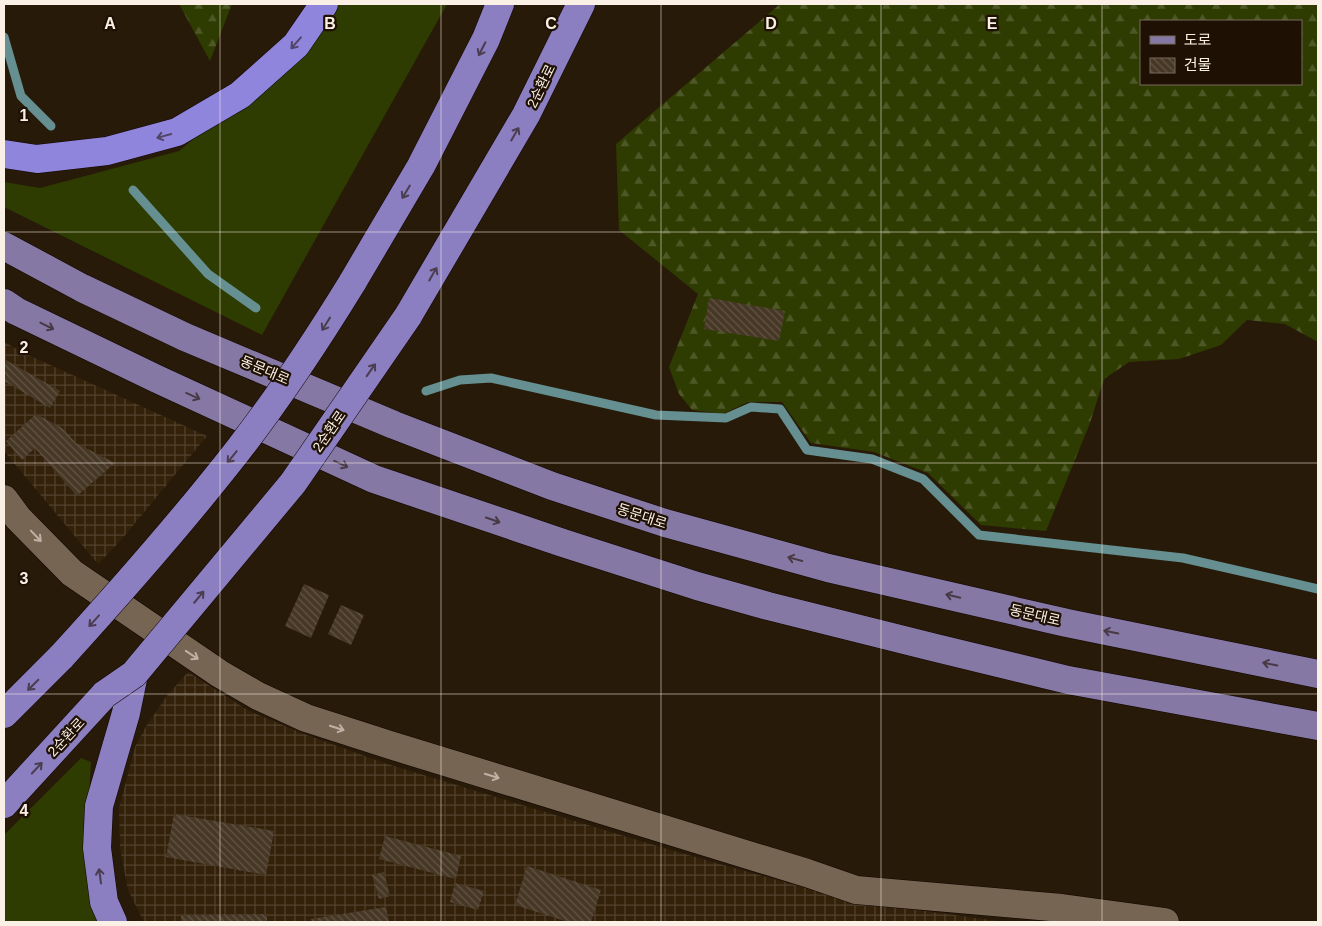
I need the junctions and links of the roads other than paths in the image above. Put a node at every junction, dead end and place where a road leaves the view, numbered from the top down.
1 (324, 4) edge
2 (500, 4) edge
3 (581, 4) edge
4 (4, 154) edge
5 (4, 246) edge
6 (4, 303) edge
7 (4, 500) edge
8 (134, 674) junction
9 (1318, 674) edge
10 (4, 714) edge
11 (1318, 726) edge
12 (4, 804) edge
13 (113, 922) edge
14 (1165, 922) edge

1 -> 4 highway
2 -> 10 highway, bridge
8 -> 3 highway, 2순환로, bridge
9 -> 5 main road, 동문대로
6 -> 11 main road
7 -> 14 main road
12 -> 8 highway, 2순환로, bridge
13 -> 8 highway

